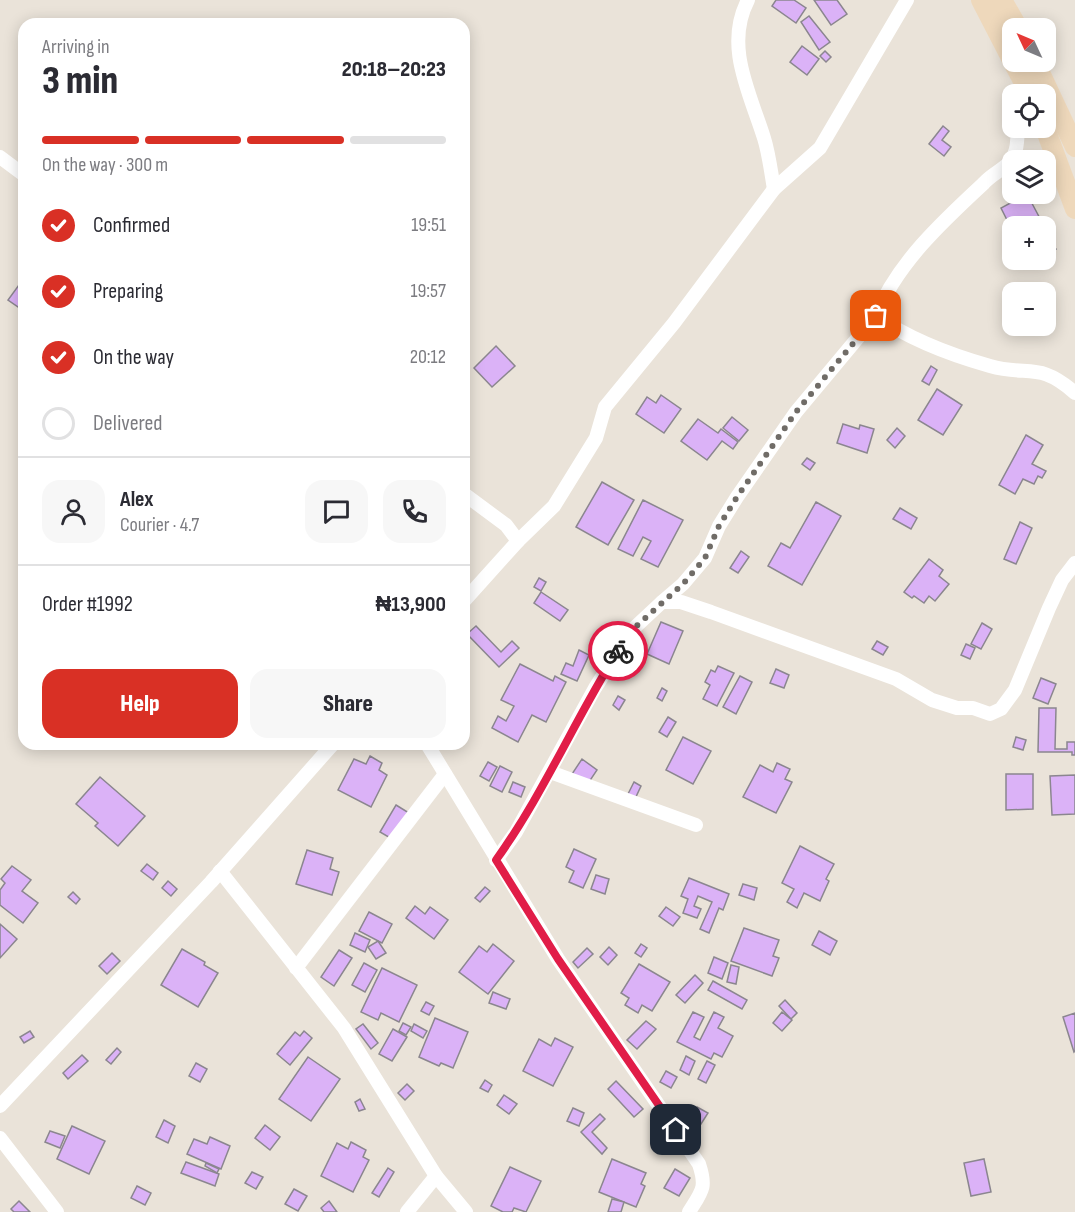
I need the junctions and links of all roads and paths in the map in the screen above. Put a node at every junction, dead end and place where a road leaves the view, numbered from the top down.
1 (748, 0) edge
2 (908, 0) edge
3 (981, 0) edge
4 (1002, 0) edge
5 (1012, 18) edge
6 (1002, 40) edge
7 (1040, 72) edge
8 (1018, 138) edge
9 (1049, 138) edge
10 (1075, 147) edge
11 (0, 158) edge
12 (18, 171) edge
13 (774, 189) junction
14 (1075, 209) edge
15 (876, 316) junction
16 (1075, 393) edge
17 (470, 498) edge
18 (518, 541) junction
19 (1075, 563) edge
20 (470, 594) edge
21 (662, 602) junction
22 (328, 750) edge
23 (430, 750) edge
24 (550, 772) junction
25 (444, 774) junction
26 (696, 825) dead end
27 (496, 860) junction
28 (220, 871) junction
29 (296, 968) junction
30 (0, 1106) edge
31 (0, 1138) edge
32 (436, 1176) junction
33 (57, 1212) edge
34 (407, 1212) edge
35 (466, 1212) edge
36 (689, 1212) edge

1 - 13 street
2 - 13 street
3 - 6 main road
4 - 5 main road
7 - 10 main road
8 - 15 street
9 - 14 main road
11 - 12 street
13 - 18 street
15 - 16 street
15 - 21 street
17 - 18 street
18 - 20 street
19 - 21 street
21 - 24 street
22 - 28 street
23 - 25 street
24 - 26 street
24 - 27 street
25 - 27 street
25 - 29 street
27 - 36 street
28 - 29 street
28 - 30 street
29 - 32 street
31 - 33 street
32 - 34 street
32 - 35 street

